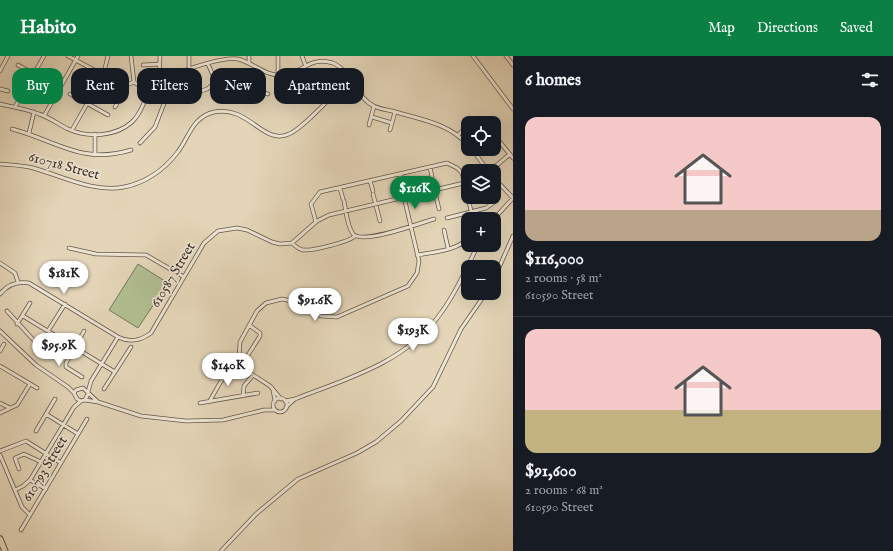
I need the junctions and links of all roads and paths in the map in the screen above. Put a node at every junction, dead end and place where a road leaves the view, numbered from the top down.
1 (7, 56) edge
2 (44, 56) edge
3 (68, 56) edge
4 (78, 56) edge
5 (108, 56) edge
6 (131, 56) edge
7 (160, 56) edge
8 (190, 56) edge
9 (249, 56) edge
10 (278, 56) edge
11 (302, 56) edge
12 (473, 56) edge
13 (506, 56) edge
14 (219, 58) edge
15 (76, 60) junction
16 (249, 63) junction
17 (160, 64) junction
18 (208, 64) junction
19 (305, 64) junction
20 (18, 65) dead end
21 (143, 65) dead end
22 (513, 65) edge
23 (24, 68) edge
24 (37, 68) edge
25 (90, 68) edge
26 (106, 68) edge
27 (160, 68) edge
28 (189, 68) edge
29 (193, 68) edge
30 (210, 68) edge
31 (278, 68) edge
32 (298, 68) edge
33 (340, 68) edge
34 (0, 71) edge
35 (274, 74) edge
36 (134, 82) junction
37 (129, 84) edge
38 (137, 84) edge
39 (0, 89) edge
40 (8, 91) dead end
41 (364, 98) edge
42 (0, 104) edge
43 (17, 104) edge
44 (86, 104) edge
45 (89, 104) edge
46 (118, 104) edge
47 (143, 104) edge
48 (164, 104) edge
49 (322, 104) edge
50 (374, 106) junction
51 (15, 107) junction
52 (116, 107) dead end
53 (513, 109) edge
54 (34, 112) junction
55 (395, 112) junction
56 (108, 115) dead end
57 (44, 116) junction
58 (372, 117) junction
59 (392, 123) junction
60 (369, 126) dead end
61 (12, 129) dead end
62 (72, 130) junction
63 (390, 130) dead end
64 (29, 133) junction
65 (95, 134) junction
66 (459, 134) edge
67 (140, 143) dead end
68 (501, 143) edge
69 (131, 150) dead end
70 (510, 154) junction
71 (95, 155) junction
72 (477, 156) edge
73 (513, 158) edge
74 (0, 164) edge
75 (484, 164) edge
76 (498, 164) edge
77 (430, 167) junction
78 (461, 172) edge
79 (400, 174) junction
80 (370, 181) junction
81 (461, 183) edge
82 (402, 184) dead end
83 (501, 185) edge
84 (340, 188) junction
85 (435, 190) junction
86 (404, 197) junction
87 (513, 198) edge
88 (375, 204) junction
89 (470, 204) edge
90 (492, 204) edge
91 (439, 209) dead end
92 (346, 211) junction
93 (471, 212) joint
94 (500, 212) edge
95 (461, 214) edge
96 (447, 218) dead end
97 (434, 219) dead end
98 (380, 221) dead end
99 (316, 222) junction
100 (411, 226) junction
101 (444, 230) dead end
102 (355, 236) junction
103 (513, 236) edge
104 (292, 243) junction
105 (461, 245) edge
106 (69, 248) dead end
107 (448, 248) junction
108 (474, 252) edge
109 (418, 255) junction
110 (0, 262) edge
111 (501, 263) edge
112 (184, 277) junction
113 (18, 282) junction
114 (0, 294) edge
115 (481, 300) edge
116 (30, 303) dead end
117 (65, 304) junction
118 (7, 311) dead end
119 (22, 316) junction
120 (17, 324) junction
121 (249, 325) junction
122 (0, 331) edge
123 (48, 331) junction
124 (84, 331) dead end
125 (118, 337) junction
126 (4, 344) dead end
127 (39, 346) dead end
128 (74, 347) junction
129 (131, 347) dead end
130 (0, 351) edge
131 (248, 355) dead end
132 (241, 363) junction
133 (102, 364) junction
134 (0, 366) edge
135 (115, 372) junction
136 (253, 375) junction
137 (82, 377) dead end
138 (91, 381) junction
139 (30, 384) junction
140 (68, 387) junction
141 (38, 388) dead end
142 (78, 388) junction
143 (83, 388) junction
144 (104, 389) dead end
145 (273, 390) junction
146 (88, 393) junction
147 (258, 393) dead end
148 (74, 394) junction
149 (243, 396) junction
150 (75, 398) junction
151 (55, 399) dead end
152 (281, 399) junction
153 (295, 399) junction
154 (85, 400) junction
155 (80, 401) junction
156 (275, 401) junction
157 (285, 401) junction
158 (98, 402) junction
159 (209, 402) junction
160 (0, 403) edge
161 (200, 403) dead end
162 (273, 404) junction
163 (74, 407) junction
164 (286, 407) junction
165 (10, 408) junction
166 (264, 410) junction
167 (275, 410) junction
168 (0, 413) edge
169 (46, 414) junction
170 (87, 419) dead end
171 (63, 425) junction
172 (36, 431) dead end
173 (78, 434) junction
174 (0, 450) edge
175 (46, 453) junction
176 (0, 455) edge
177 (41, 462) junction
178 (61, 463) junction
179 (19, 469) dead end
180 (30, 480) junction
181 (46, 489) junction
182 (15, 490) junction
183 (30, 515) junction
184 (21, 530) dead end
185 (0, 538) edge
186 (5, 551) edge
187 (220, 551) edge

1 - 34 street
2 - 24 street
3 - 15 street
4 - 15 street
5 - 26 street
6 - 36 street
7 - 17 street
8 - 28 street
9 - 16 street
10 - 31 street
11 - 19 street
12 - 53 street
13 - 22 street
14 - 16 street
14 - 18 street
15 - 25 street
15 - 57 street
16 - 35 street
17 - 21 street
17 - 27 street
18 - 29 street
18 - 30 street
19 - 32 street
19 - 33 street
20 - 23 street
36 - 37 street
36 - 38 street
39 - 40 street
41 - 50 street
42 - 51 street
43 - 51 street
44 - 62 street
45 - 56 street
46 - 52 street
47 - 65 street
48 - 67 street
49 - 74 street, 610718 Street
50 - 55 street
50 - 58 street
51 - 54 street
54 - 57 street
54 - 64 street
55 - 59 street
55 - 66 street
57 - 62 street
58 - 59 street
58 - 60 street
59 - 63 street
61 - 64 street
62 - 65 street
64 - 71 street
65 - 71 street
68 - 70 street
69 - 71 street
70 - 73 street
70 - 76 street
72 - 75 street
77 - 78 street
77 - 79 street
77 - 85 street
79 - 80 street
79 - 82 street
80 - 84 street
80 - 88 street
81 - 85 street
83 - 87 street
84 - 92 street
84 - 99 street
85 - 86 street
85 - 91 street
86 - 88 street
86 - 100 street
87 - 94 street
88 - 92 street
88 - 98 street
89 - 93 street
90 - 93 street
92 - 99 street
92 - 102 street
95 - 96 street
97 - 100 street
99 - 104 street
100 - 102 street
100 - 109 street
101 - 107 street
102 - 104 street, 610587 Street
103 - 111 street
104 - 112 street, 610587 Street
105 - 107 street
106 - 112 street
107 - 109 street
108 - 153 street
109 - 121 street
110 - 113 street
112 - 125 street, 610587 Street
113 - 114 street
113 - 117 street, 610587 Street
115 - 187 street
116 - 119 street
117 - 123 street
117 - 125 street, 610587 Street
118 - 120 street
119 - 120 street
119 - 123 street
120 - 127 street
121 - 131 street
121 - 132 street
122 - 140 street
123 - 128 street
124 - 128 street
125 - 133 street
126 - 130 street
128 - 133 street
128 - 137 street
129 - 135 street
132 - 136 street
132 - 159 street
133 - 135 street
133 - 138 street
134 - 139 street
135 - 144 street
136 - 145 street
136 - 149 street
138 - 143 street
138 - 146 street
139 - 141 street
139 - 165 street
140 - 142 street
140 - 148 street
142 - 143 street
142 - 148 street
143 - 146 street
145 - 152 street
145 - 156 street
146 - 154 street
146 - 158 street
147 - 149 street
148 - 150 street
149 - 159 street
150 - 155 street
150 - 163 street
151 - 169 street
152 - 156 street
152 - 157 street
153 - 157 street
153 - 164 street
154 - 155 street
154 - 158 street
155 - 163 street
156 - 162 street
157 - 164 street
158 - 166 street
159 - 161 street
160 - 165 street
162 - 166 street
162 - 167 street
163 - 171 street
164 - 167 street
165 - 168 street
166 - 167 street
169 - 171 street
169 - 172 street
170 - 173 street, 610793 Street
171 - 173 street
171 - 175 street
173 - 178 street, 610793 Street
174 - 175 street
175 - 177 street
175 - 178 street
176 - 182 street
177 - 179 street
177 - 180 street
178 - 181 street, 610793 Street
180 - 181 street
180 - 182 street
181 - 183 street, 610793 Street
182 - 183 street
183 - 184 street, 610793 Street
185 - 186 highway

